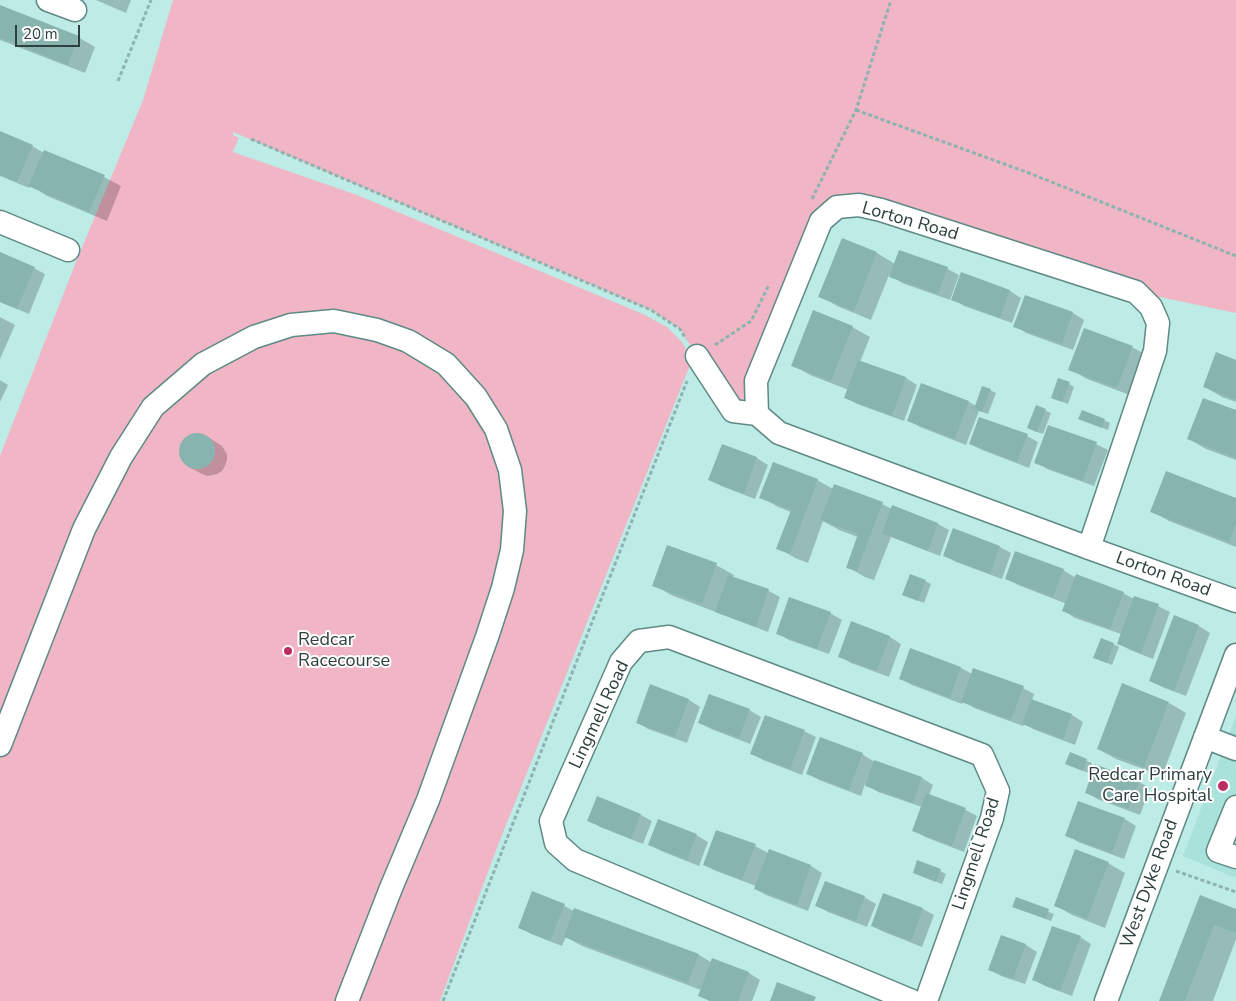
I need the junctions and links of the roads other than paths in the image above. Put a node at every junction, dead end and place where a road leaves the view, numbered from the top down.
1 (48, 0) edge
2 (75, 10) dead end
3 (0, 222) edge
4 (68, 250) dead end
5 (697, 356) road end
6 (757, 414) junction
7 (1089, 548) junction
8 (1236, 601) edge
9 (1236, 655) edge
10 (1205, 737) junction
11 (0, 745) edge
12 (1236, 748) edge
13 (1236, 806) edge
14 (1236, 858) edge
15 (348, 1001) edge
16 (912, 1001) edge
17 (926, 1001) edge
18 (1106, 1001) edge

1 - 2 street
3 - 4 street
5 - 6 street
6 - 7 street, Lorton Road
6 - 7 street, Lorton Road
7 - 8 street, Lorton Road
9 - 10 street, West Dyke Road
10 - 12 street
10 - 18 street, West Dyke Road
11 - 15 street
13 - 14 street
16 - 17 street, Lingmell Road

